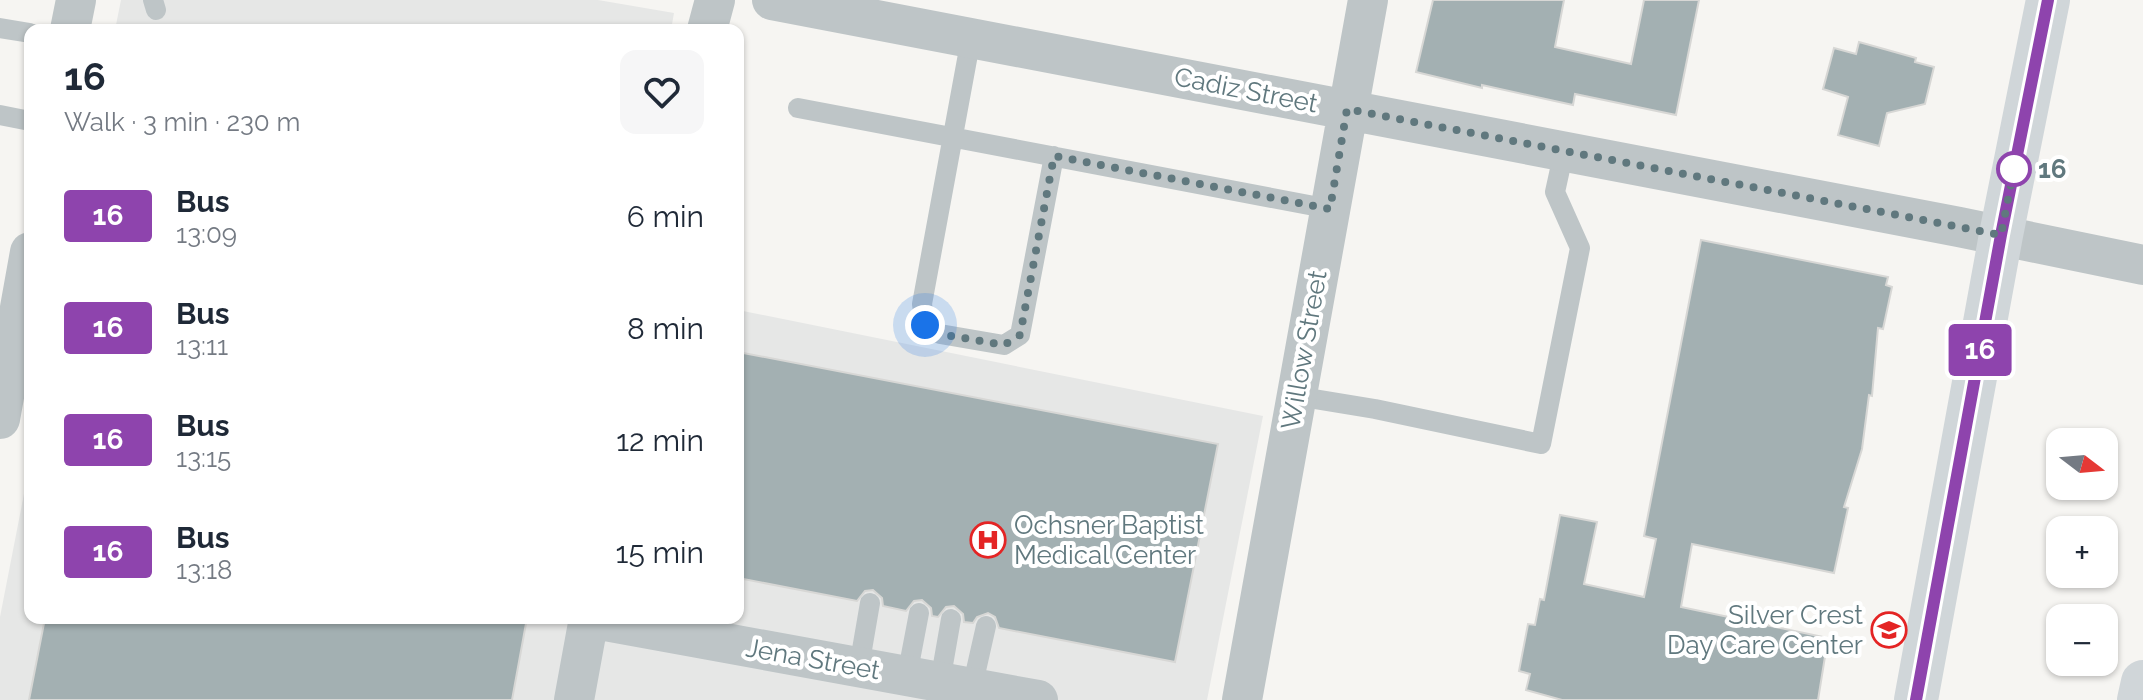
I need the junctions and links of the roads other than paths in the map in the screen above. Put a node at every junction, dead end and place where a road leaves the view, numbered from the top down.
1 (76, 0) edge
2 (715, 0) edge
3 (772, 0) edge
4 (1368, 0) edge
5 (2048, 0) edge
6 (71, 24) edge
7 (709, 24) edge
8 (0, 28) edge
9 (24, 32) edge
10 (971, 38) junction
11 (798, 108) dead end
12 (1347, 109) junction
13 (0, 115) edge
14 (24, 120) edge
15 (952, 137) junction
16 (1564, 151) junction
17 (1054, 156) junction
18 (1330, 209) junction
19 (2001, 235) junction
20 (2143, 265) edge
21 (24, 285) edge
22 (1296, 396) junction
23 (0, 419) edge
24 (870, 603) dead end
25 (919, 613) dead end
26 (951, 619) dead end
27 (588, 624) edge
28 (622, 624) edge
29 (986, 626) dead end
30 (859, 667) junction
31 (2143, 682) edge
32 (932, 685) edge
33 (574, 700) edge
34 (1038, 700) edge
35 (1242, 700) edge
36 (1916, 700) edge
37 (2139, 700) edge

1 - 6 street
2 - 7 street
3 - 10 street, Cadiz Street
4 - 12 street, Willow Street
5 - 19 main road
8 - 9 lane
10 - 12 street, Cadiz Street
10 - 15 lane
11 - 15 lane
12 - 16 street, Cadiz Street
12 - 18 street, Willow Street
13 - 14 lane
15 - 17 lane
15 - 17 lane
16 - 19 street, Cadiz Street
16 - 22 lane
17 - 18 lane
18 - 22 street, Willow Street
19 - 20 street, Cadiz Street
19 - 36 main road
21 - 23 street
22 - 35 street, Willow Street
24 - 30 lane
25 - 32 lane
26 - 32 lane
27 - 33 street
28 - 30 street, Jena Street
29 - 32 lane
30 - 32 street, Jena Street
31 - 37 main road
32 - 34 street, Jena Street

